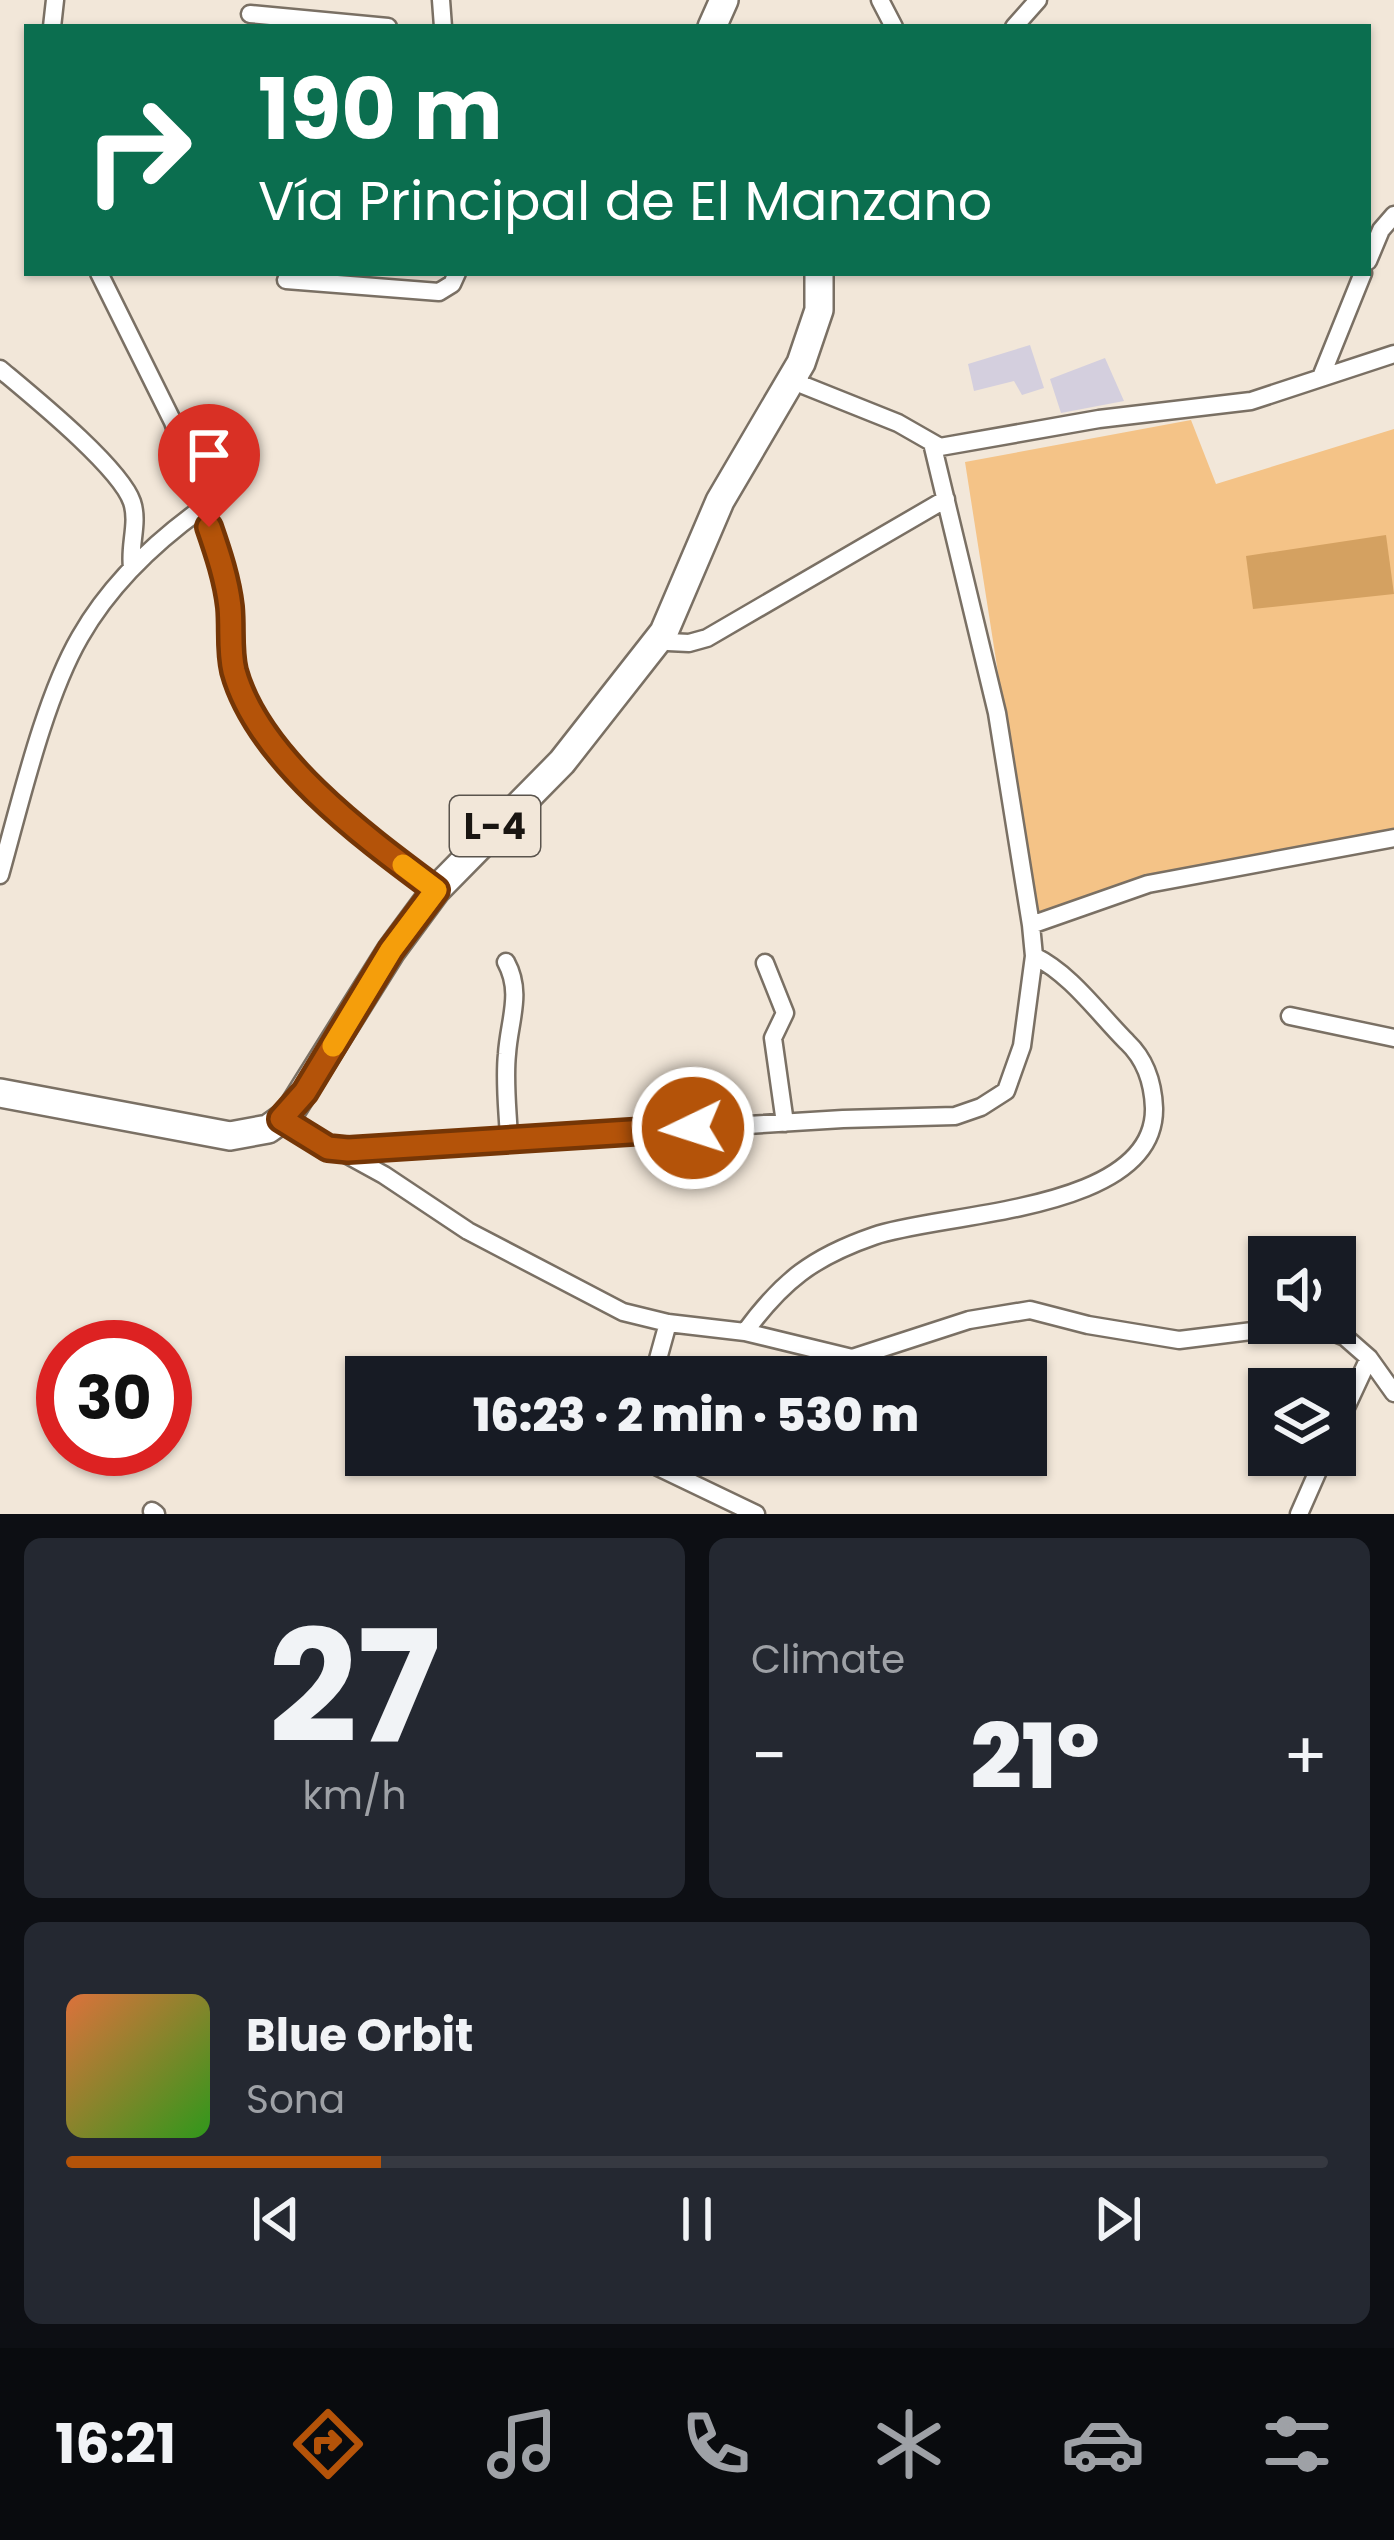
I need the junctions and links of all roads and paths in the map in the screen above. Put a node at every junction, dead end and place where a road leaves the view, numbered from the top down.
1 (1037, 0) edge
2 (250, 14) dead end
3 (356, 24) edge
4 (1017, 24) edge
5 (1394, 215) edge
6 (1371, 254) edge
7 (100, 276) edge
8 (456, 276) edge
9 (820, 276) edge
10 (1362, 276) edge
11 (286, 280) dead end
12 (1394, 354) edge
13 (801, 363) junction
14 (0, 369) edge
15 (1322, 377) junction
16 (932, 443) junction
17 (946, 499) junction
18 (201, 509) junction
19 (132, 567) junction
20 (664, 632) junction
21 (1394, 838) edge
22 (0, 875) edge
23 (436, 890) junction
24 (1031, 925) junction
25 (1034, 956) junction
26 (506, 962) dead end
27 (765, 963) dead end
28 (1290, 1016) dead end
29 (1394, 1038) edge
30 (0, 1093) edge
31 (281, 1119) junction
32 (785, 1123) junction
33 (509, 1140) junction
34 (328, 1148) junction
35 (668, 1322) junction
36 (745, 1333) junction
37 (659, 1356) edge
38 (1369, 1358) junction
39 (1356, 1386) edge
40 (1392, 1386) edge
41 (677, 1476) edge
42 (1315, 1476) edge
43 (756, 1514) edge
44 (1299, 1514) edge

1 - 4 street
2 - 3 street
5 - 6 street
7 - 18 street
8 - 11 street
9 - 13 main road, L-4
10 - 15 street
12 - 15 street
13 - 16 street
13 - 20 main road, L-4
14 - 19 street
15 - 16 street
16 - 17 street
17 - 20 street
17 - 24 street
18 - 19 street
18 - 23 street
19 - 22 street
20 - 23 main road, L-4
21 - 24 street
23 - 31 main road, L-4
24 - 25 street
25 - 32 street
25 - 36 street
26 - 33 street
27 - 32 street
28 - 29 street
30 - 31 main road
31 - 34 street
32 - 33 street
33 - 34 street
34 - 35 street
35 - 36 street
35 - 37 street
36 - 38 street
38 - 39 street
38 - 40 street
41 - 43 street
42 - 44 street

